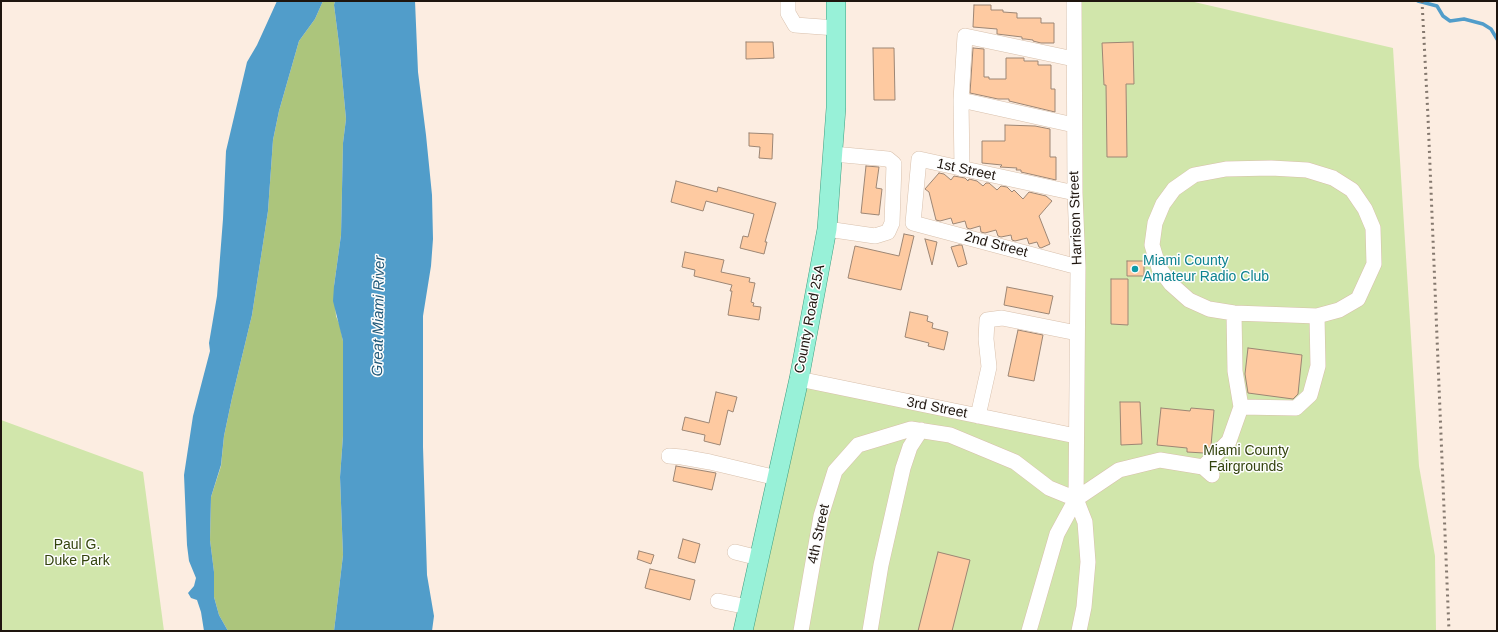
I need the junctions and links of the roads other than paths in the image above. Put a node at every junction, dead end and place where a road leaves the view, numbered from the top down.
1 (788, 1) edge
2 (836, 1) edge
3 (1074, 1) edge
4 (836, 28) junction
5 (1074, 59) junction
6 (961, 100) junction
7 (1074, 125) junction
8 (833, 154) junction
9 (962, 169) junction
10 (1074, 193) junction
11 (913, 223) joint
12 (827, 229) junction
13 (1078, 267) junction
14 (1234, 312) junction
15 (1317, 316) junction
16 (1077, 333) junction
17 (799, 379) junction
18 (1241, 407) junction
19 (978, 416) junction
20 (921, 430) junction
21 (1076, 436) junction
22 (669, 456) dead end
23 (777, 478) junction
24 (1076, 499) junction
25 (735, 552) dead end
26 (759, 558) junction
27 (718, 601) dead end
28 (748, 607) junction
29 (743, 631) edge
30 (801, 631) edge
31 (870, 631) edge
32 (1029, 631) edge
33 (1079, 631) edge

1 - 4 street
2 - 4 main road, County Road 25A
3 - 5 street, Harrison Street
4 - 8 main road, County Road 25A
5 - 6 street
5 - 7 street, Harrison Street
6 - 7 street
6 - 9 street
7 - 10 street, Harrison Street
8 - 12 main road, County Road 25A
8 - 12 street
9 - 10 street, 1st Street
9 - 11 street, 1st Street
10 - 13 street, Harrison Street
11 - 13 street, 2nd Street
12 - 17 main road, County Road 25A
13 - 16 street, Harrison Street
14 - 15 street
14 - 15 street
14 - 18 street
15 - 18 street
16 - 19 street
16 - 21 street, Harrison Street
17 - 19 street, 3rd Street
17 - 23 main road, County Road 25A
18 - 24 street
19 - 21 street, 3rd Street
20 - 24 street
20 - 30 street, 4th Street
20 - 31 street
21 - 24 street, Harrison Street
22 - 23 street
23 - 26 main road, County Road 25A
24 - 32 street
24 - 33 street
25 - 26 street
26 - 28 main road, County Road 25A
27 - 28 street
28 - 29 main road, County Road 25A

